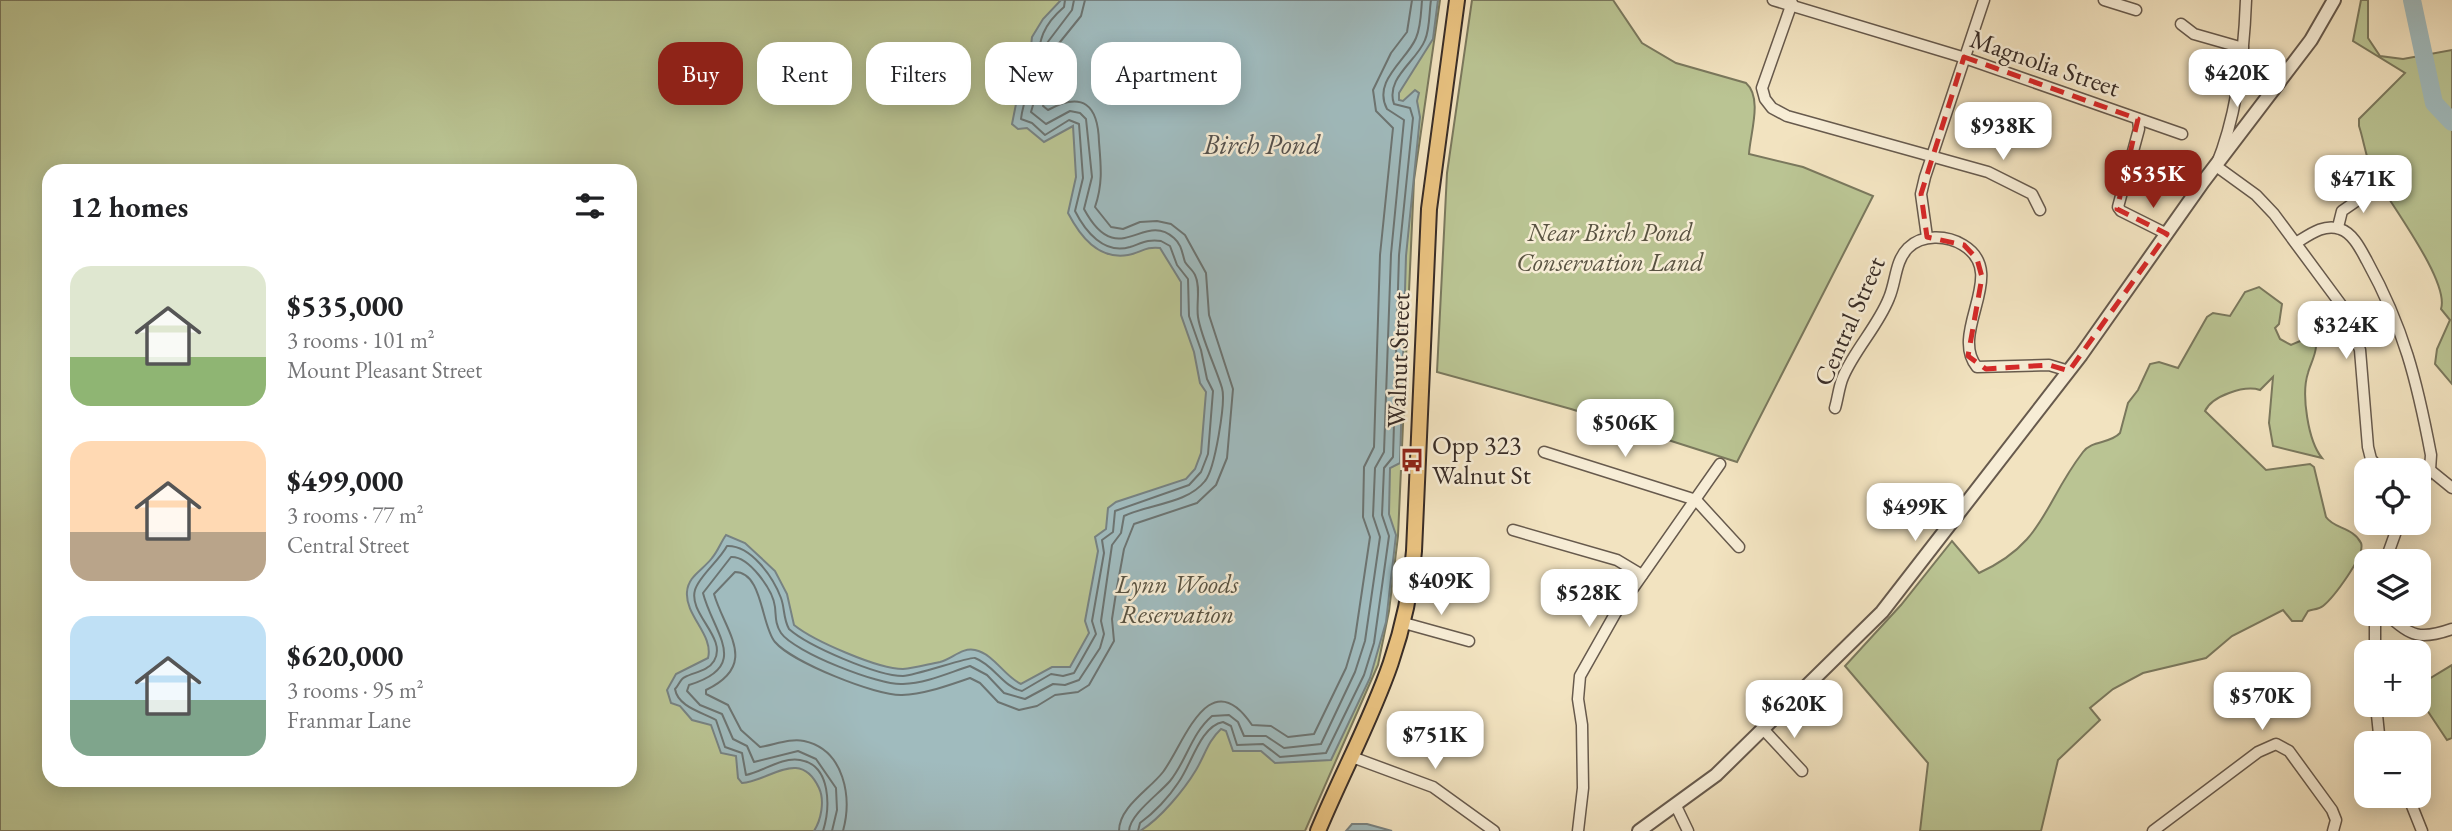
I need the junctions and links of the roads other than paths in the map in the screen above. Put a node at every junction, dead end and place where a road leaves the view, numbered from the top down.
1 (1457, 0) edge
2 (1773, 0) edge
3 (1984, 0) edge
4 (2104, 0) edge
5 (2246, 0) edge
6 (2334, 0) edge
7 (1792, 3) edge
8 (2136, 10) dead end
9 (2181, 24) dead end
10 (2243, 47) junction
11 (1964, 57) junction
12 (2238, 80) junction
13 (2270, 92) junction
14 (2138, 119) junction
15 (2182, 134) dead end
16 (1934, 155) junction
17 (2216, 166) junction
18 (2371, 191) dead end
19 (2040, 210) dead end
20 (2338, 228) junction
21 (2167, 234) junction
22 (1927, 237) junction
23 (2296, 243) junction
24 (2069, 371) junction
25 (1835, 408) dead end
26 (1545, 452) dead end
27 (2371, 458) edge
28 (2431, 458) edge
29 (1720, 464) dead end
30 (2431, 471) edge
31 (2452, 488) edge
32 (1696, 499) junction
33 (1513, 530) dead end
34 (1739, 547) dead end
35 (1642, 575) junction
36 (1404, 623) junction
37 (2401, 626) edge
38 (2452, 629) edge
39 (1469, 641) dead end
40 (1764, 730) junction
41 (1352, 757) junction
42 (1802, 771) dead end
43 (1676, 806) junction
44 (2412, 808) edge
45 (2334, 829) edge
46 (1318, 831) edge
47 (1494, 831) edge
48 (1578, 831) edge
49 (1639, 831) edge
50 (1688, 831) edge
51 (2153, 831) edge
52 (2422, 831) edge

1 - 36 main road, Walnut Street
2 - 7 street, Magnolia Street
3 - 11 street
4 - 8 street
5 - 10 street
6 - 13 street
7 - 11 street, Magnolia Street
7 - 16 street
9 - 10 street
10 - 12 street
11 - 14 street, Magnolia Street
11 - 16 street
12 - 13 street
12 - 17 street
13 - 17 street
14 - 15 street, Magnolia Street
14 - 21 street
16 - 19 street
16 - 22 street
17 - 21 street
17 - 23 street
18 - 20 street
20 - 23 street
20 - 28 street
21 - 24 street
22 - 24 street
22 - 25 street, Central Street
23 - 27 street
24 - 40 street
26 - 32 street
29 - 32 street
30 - 31 street
32 - 34 street
32 - 35 street
33 - 35 street
35 - 48 street
36 - 39 street
36 - 41 main road, Walnut Street
37 - 38 street
40 - 42 street
40 - 43 street
41 - 46 main road, Walnut Street
41 - 47 street
43 - 49 street
43 - 50 street
44 - 52 street
45 - 51 street

